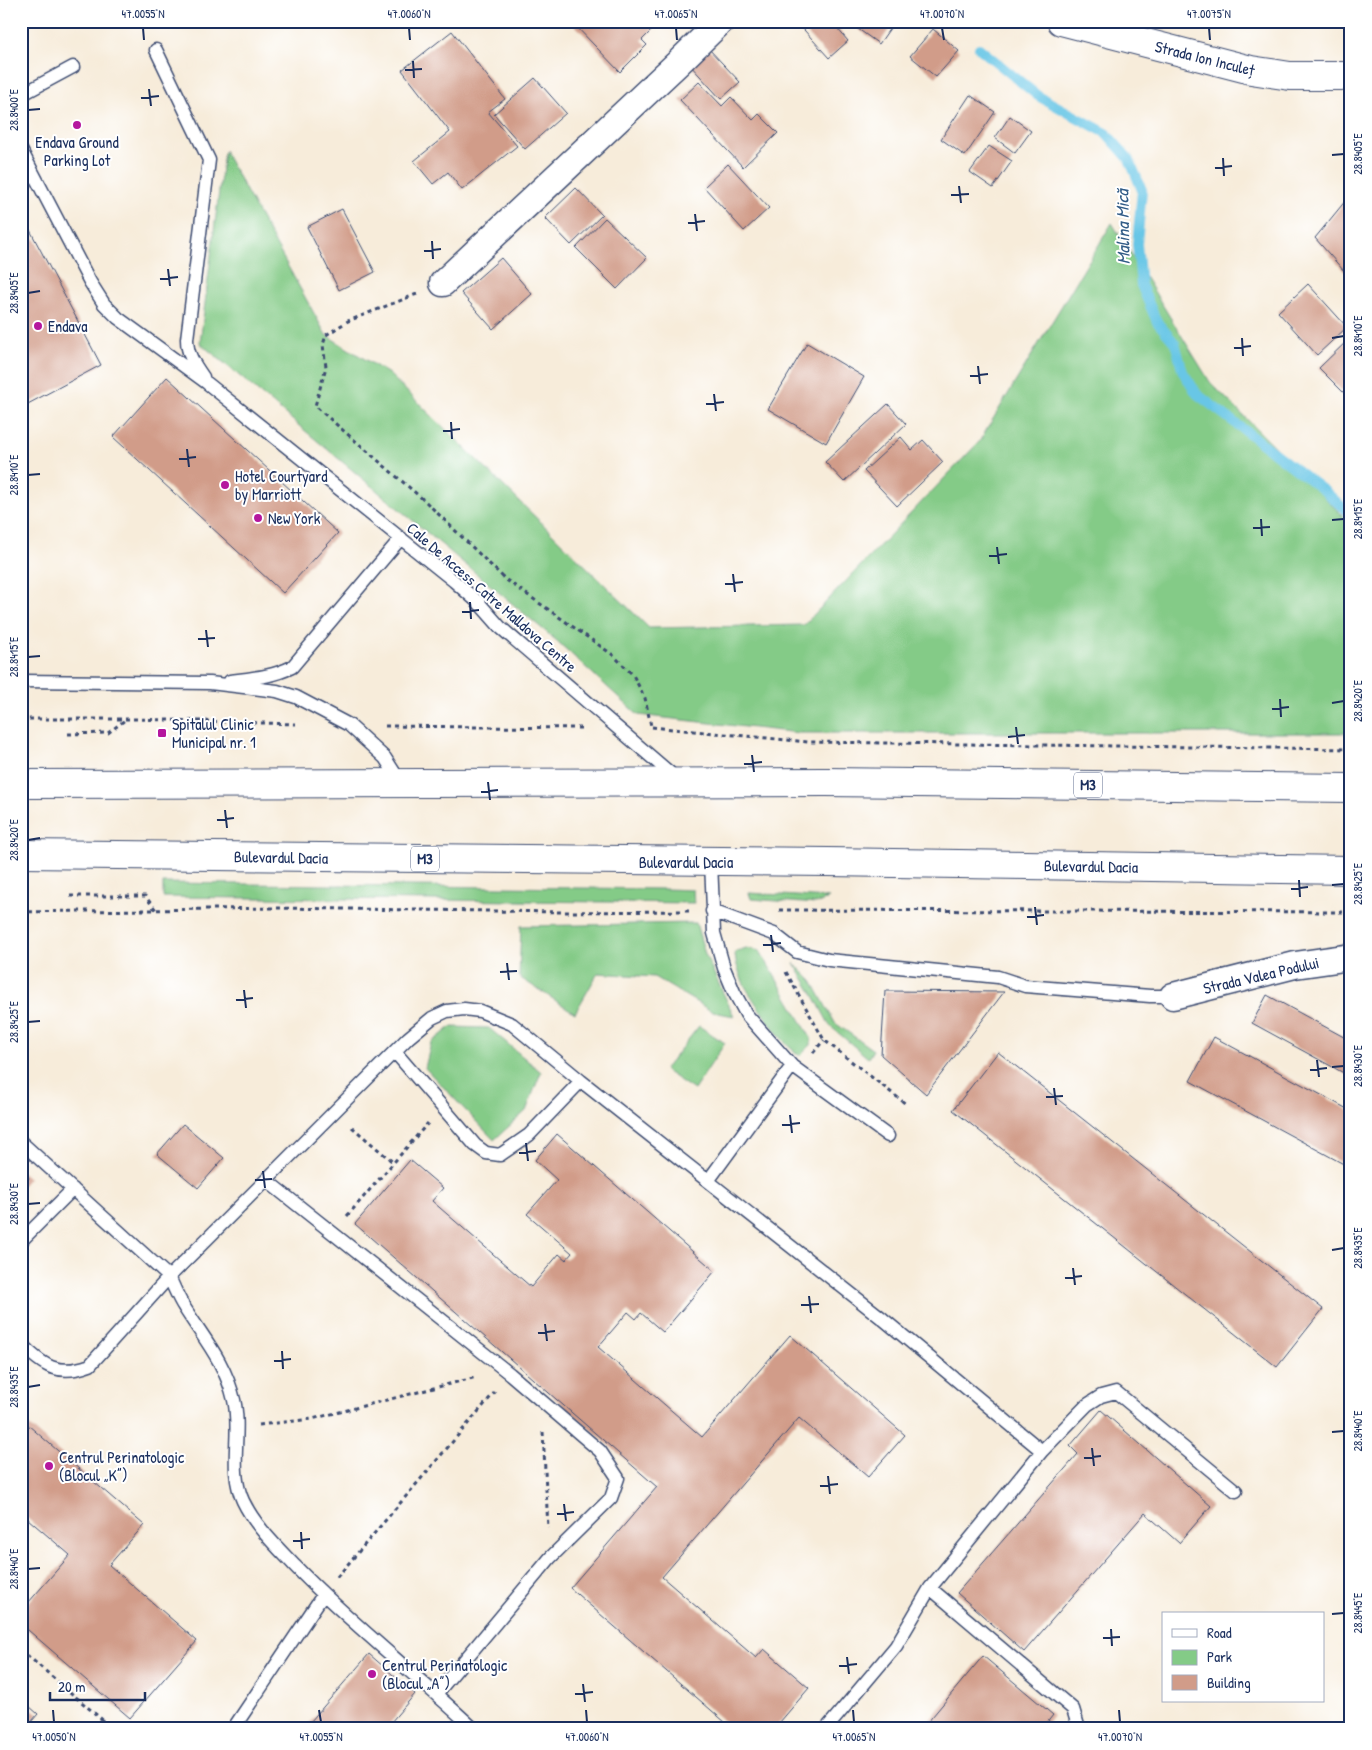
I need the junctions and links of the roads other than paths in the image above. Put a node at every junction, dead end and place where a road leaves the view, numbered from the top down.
1 (721, 21) edge
2 (1061, 21) edge
3 (156, 50) dead end
4 (73, 67) dead end
5 (1351, 76) edge
6 (21, 95) edge
7 (21, 150) edge
8 (444, 284) road end
9 (207, 383) junction
10 (401, 538) junction
11 (24, 680) edge
12 (210, 683) junction
13 (401, 782) junction
14 (681, 782) junction
15 (21, 784) edge
16 (1351, 788) edge
17 (21, 854) edge
18 (711, 862) junction
19 (1351, 870) edge
20 (712, 911) junction
21 (1351, 957) edge
22 (1173, 996) joint
23 (395, 1052) junction
24 (792, 1066) junction
25 (581, 1081) junction
26 (888, 1136) dead end
27 (21, 1142) edge
28 (266, 1180) junction
29 (708, 1181) junction
30 (73, 1189) junction
31 (21, 1241) edge
32 (169, 1277) junction
33 (21, 1344) edge
34 (1042, 1451) junction
35 (1236, 1491) dead end
36 (930, 1588) junction
37 (323, 1595) junction
38 (436, 1693) junction
39 (233, 1729) edge
40 (474, 1729) edge
41 (826, 1729) edge
42 (1079, 1729) edge

1 - 8 street
2 - 5 main road, Strada Ion Inculeț
3 - 9 lane
4 - 6 lane
7 - 9 lane
9 - 10 lane, Cale De Access Catre Malldova Centre
10 - 12 lane
10 - 14 lane, Cale De Access Catre Malldova Centre
11 - 12 lane
12 - 13 lane
13 - 14 main road, M3
13 - 15 main road, M3
14 - 16 main road, M3
17 - 18 main road, Bulevardul Dacia / M3
18 - 19 main road, Bulevardul Dacia / M3
18 - 20 lane
20 - 22 lane
20 - 24 lane
21 - 22 street, Strada Valea Podului
23 - 25 lane
23 - 25 lane
23 - 28 lane
24 - 26 lane
24 - 29 lane
25 - 29 lane
27 - 30 lane
28 - 32 lane
28 - 38 lane
29 - 34 lane
30 - 31 lane
30 - 32 lane
32 - 33 lane
32 - 37 lane
34 - 35 lane
34 - 36 lane
36 - 41 lane
36 - 42 lane
37 - 38 lane
37 - 39 lane
38 - 40 lane

